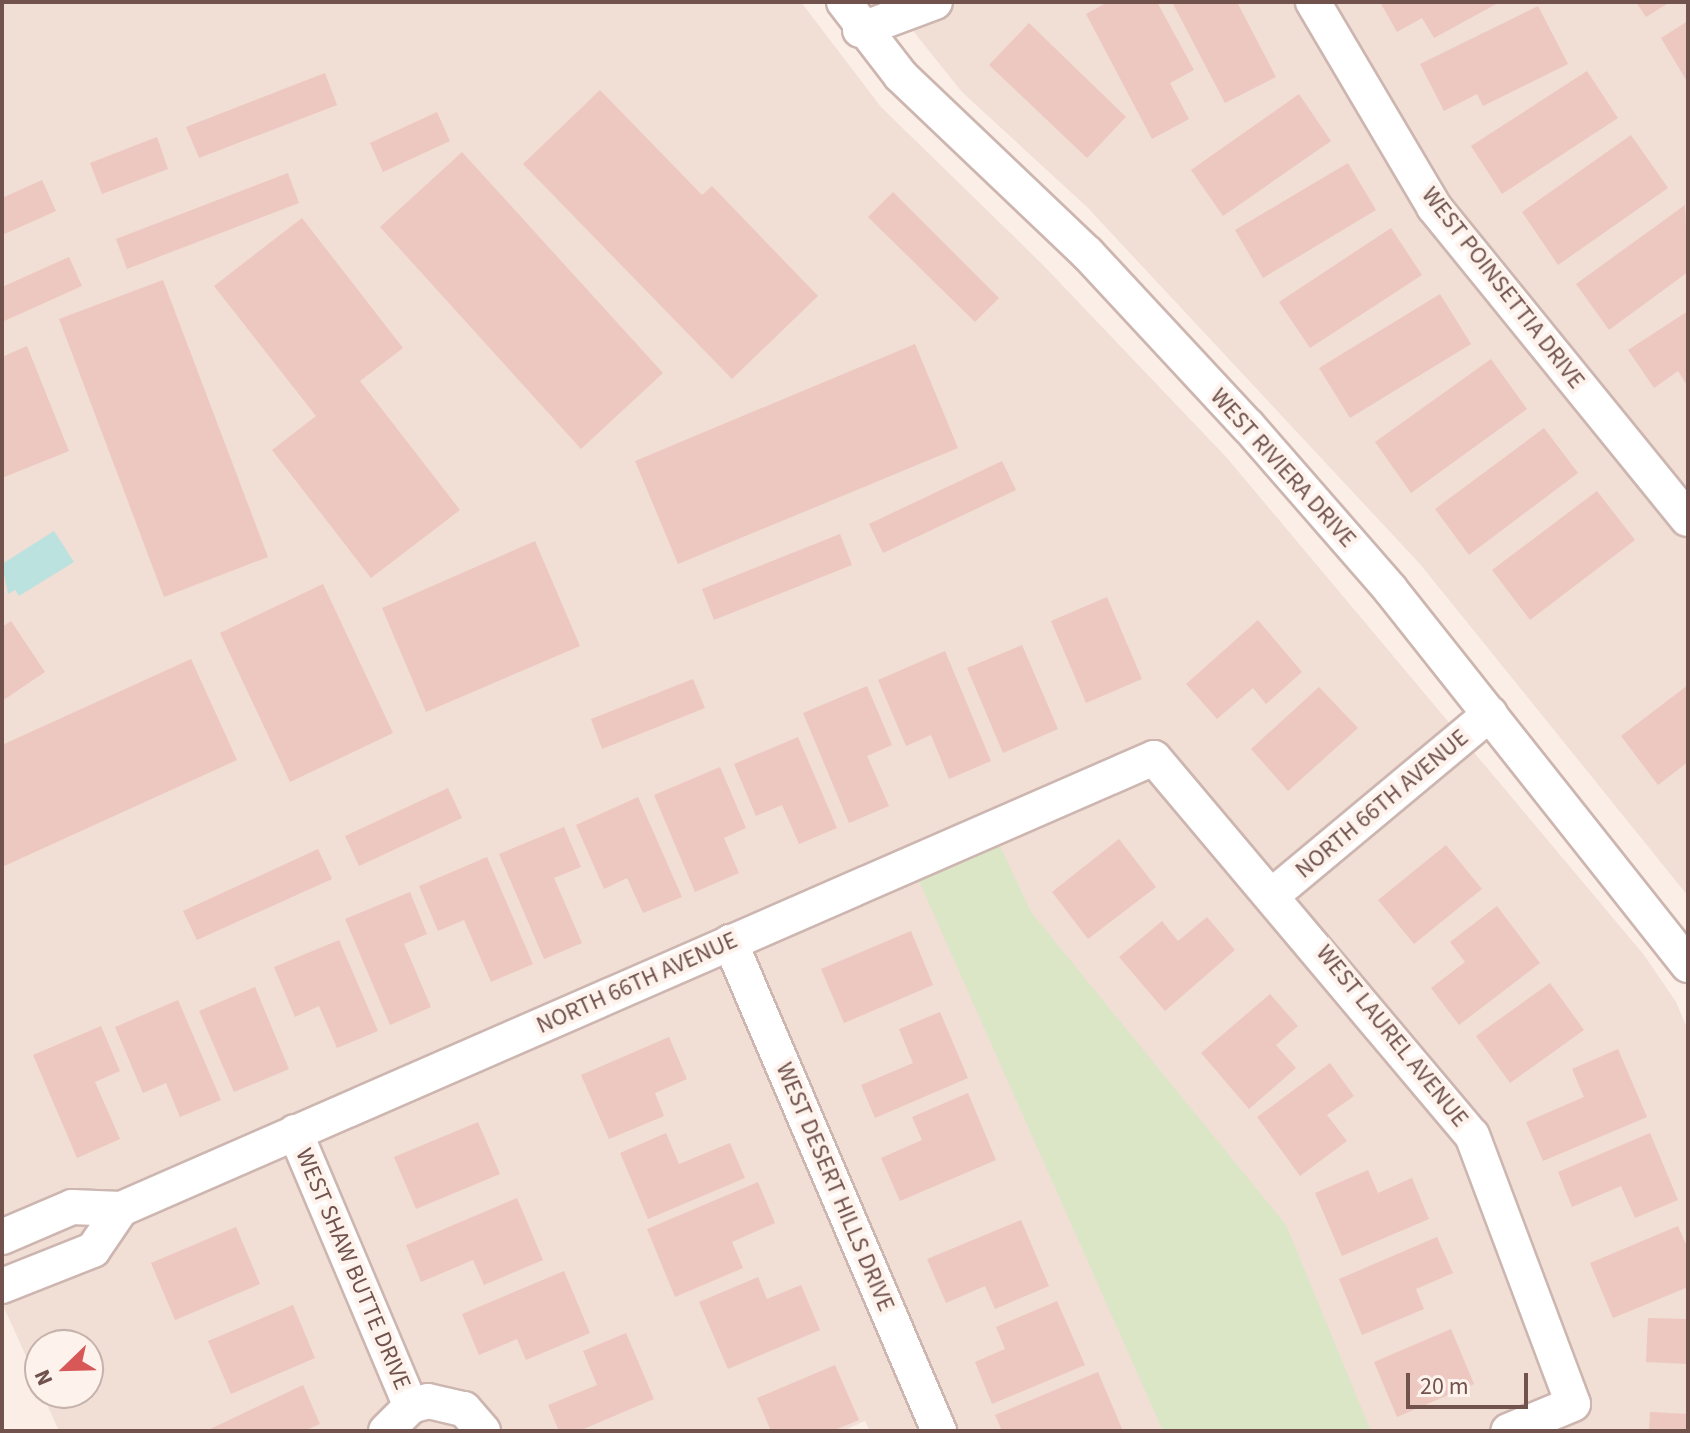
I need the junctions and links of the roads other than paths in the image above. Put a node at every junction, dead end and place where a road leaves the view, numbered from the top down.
1 (935, 2) edge
2 (1313, 2) edge
3 (852, 16) edge
4 (1688, 519) edge
5 (1490, 714) junction
6 (1154, 758) joint
7 (1275, 893) junction
8 (730, 942) junction
9 (1688, 965) edge
10 (295, 1132) junction
11 (121, 1209) junction
12 (2, 1237) edge
13 (2, 1286) edge
14 (411, 1406) junction
15 (386, 1431) edge
16 (483, 1431) edge
17 (939, 1431) edge
18 (1508, 1431) edge

1 - 3 street
2 - 4 street, WEST POINSETTIA DRIVE
3 - 5 street, WEST RIVIERA DRIVE
5 - 7 street, NORTH 66TH AVENUE
5 - 9 street, WEST RIVIERA DRIVE
6 - 7 street, WEST LAUREL AVENUE
6 - 8 street, NORTH 66TH AVENUE
7 - 18 street, WEST LAUREL AVENUE
8 - 10 street, NORTH 66TH AVENUE
8 - 17 street, WEST DESERT HILLS DRIVE
10 - 11 street, NORTH 66TH AVENUE
10 - 14 street, WEST SHAW BUTTE DRIVE
11 - 12 street, NORTH 66TH AVENUE
11 - 13 street
14 - 15 street, WEST SHAW BUTTE DRIVE
14 - 16 street, WEST SHAW BUTTE DRIVE

